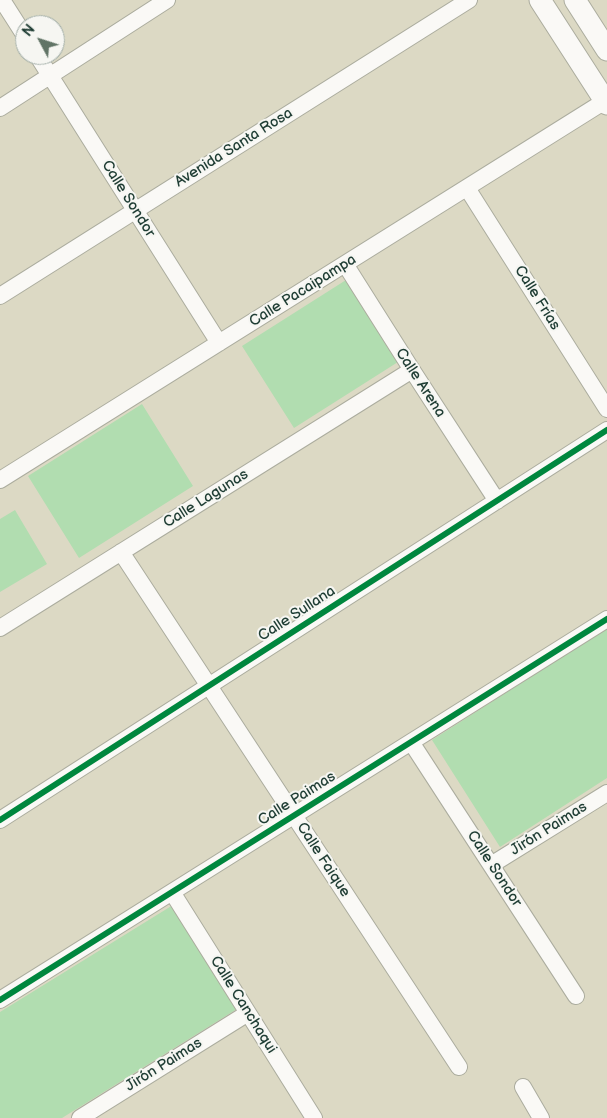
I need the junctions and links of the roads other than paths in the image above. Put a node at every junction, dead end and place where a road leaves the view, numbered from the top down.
1 (2, 0) edge
2 (166, 0) edge
3 (468, 0) edge
4 (540, 0) edge
5 (575, 0) edge
6 (15, 20) edge
7 (607, 50) edge
8 (43, 65) edge
9 (50, 76) junction
10 (606, 103) edge
11 (0, 108) edge
12 (467, 188) junction
13 (136, 210) junction
14 (345, 264) junction
15 (0, 296) edge
16 (219, 343) junction
17 (412, 370) junction
18 (607, 409) edge
19 (607, 430) edge
20 (0, 480) edge
21 (497, 501) junction
22 (121, 552) junction
23 (607, 619) edge
24 (0, 628) edge
25 (209, 686) junction
26 (412, 742) junction
27 (607, 793) edge
28 (294, 815) junction
29 (0, 820) edge
30 (491, 865) junction
31 (172, 892) junction
32 (576, 996) dead end
33 (0, 1000) edge
34 (248, 1013) junction
35 (459, 1067) dead end
36 (523, 1087) dead end
37 (80, 1118) edge
38 (314, 1118) edge
39 (541, 1118) edge

1 - 6 street
2 - 9 street
3 - 13 street, Avenida Santa Rosa
4 - 10 street
5 - 7 street
8 - 9 street, Calle Sondor
9 - 11 street
9 - 13 street, Calle Sondor
10 - 12 street, Calle Pacaipampa
12 - 14 street, Calle Pacaipampa
12 - 18 street, Calle Frías
13 - 15 street, Avenida Santa Rosa
13 - 16 street, Calle Sondor
14 - 16 street, Calle Pacaipampa
14 - 17 street, Calle Arena
16 - 20 street, Calle Pacaipampa
17 - 21 street, Calle Arena
17 - 22 street, Calle Lagunas
19 - 21 street, Calle Sullana
21 - 25 street, Calle Sullana
22 - 24 street, Calle Lagunas
22 - 25 street, Calle Faique
23 - 26 street, Calle Paimas
25 - 28 street, Calle Faique
25 - 29 street, Calle Sullana
26 - 28 street, Calle Paimas
26 - 30 street, Calle Sondor
27 - 30 street, Jirón Paimas
28 - 31 street, Calle Paimas
28 - 35 street, Calle Faique
30 - 32 street, Calle Sondor
31 - 33 street, Calle Paimas
31 - 34 street, Calle Canchaqui
34 - 37 street, Jirón Paimas
34 - 38 street, Calle Canchaqui
36 - 39 street

